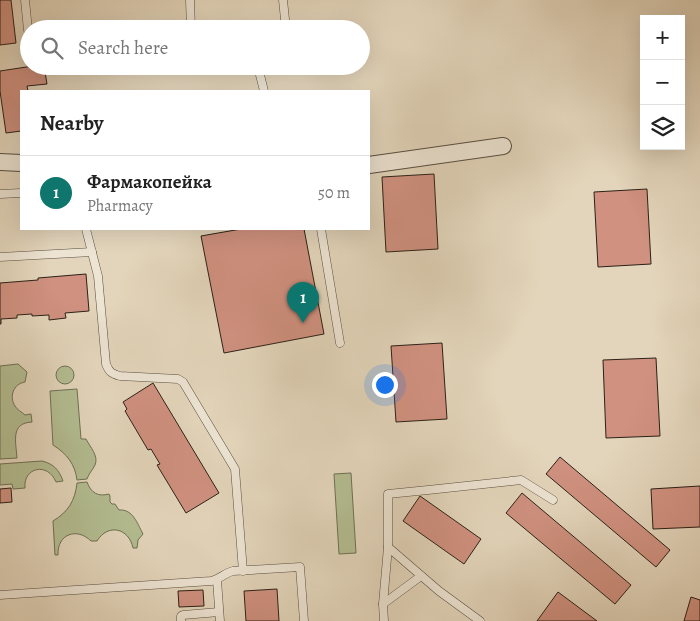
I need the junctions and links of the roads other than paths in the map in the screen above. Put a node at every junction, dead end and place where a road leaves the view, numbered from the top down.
1 (25, 0) edge
2 (190, 0) edge
3 (283, 0) edge
4 (27, 20) edge
5 (191, 20) edge
6 (285, 20) edge
7 (260, 75) edge
8 (264, 90) edge
9 (503, 146) dead end
10 (0, 162) edge
11 (20, 163) edge
12 (370, 165) edge
13 (20, 193) edge
14 (0, 194) edge
15 (86, 230) edge
16 (321, 230) edge
17 (92, 252) junction
18 (0, 258) edge
19 (340, 344) dead end
20 (553, 500) dead end
21 (388, 547) junction
22 (243, 571) junction
23 (421, 576) junction
24 (217, 580) junction
25 (0, 595) edge
26 (384, 604) junction
27 (219, 612) junction
28 (181, 621) edge
29 (220, 621) edge
30 (304, 621) edge
31 (384, 621) edge
32 (480, 621) edge

1 - 4 lane
2 - 5 lane
3 - 6 lane
7 - 8 lane
9 - 12 street
10 - 11 street
13 - 14 lane
15 - 17 lane
16 - 19 lane
17 - 18 lane
17 - 22 lane
20 - 21 lane
21 - 23 lane
21 - 26 lane
22 - 24 lane
22 - 30 lane
23 - 26 lane
23 - 32 lane
24 - 25 lane
24 - 27 lane
26 - 31 lane
27 - 28 lane
27 - 29 lane

